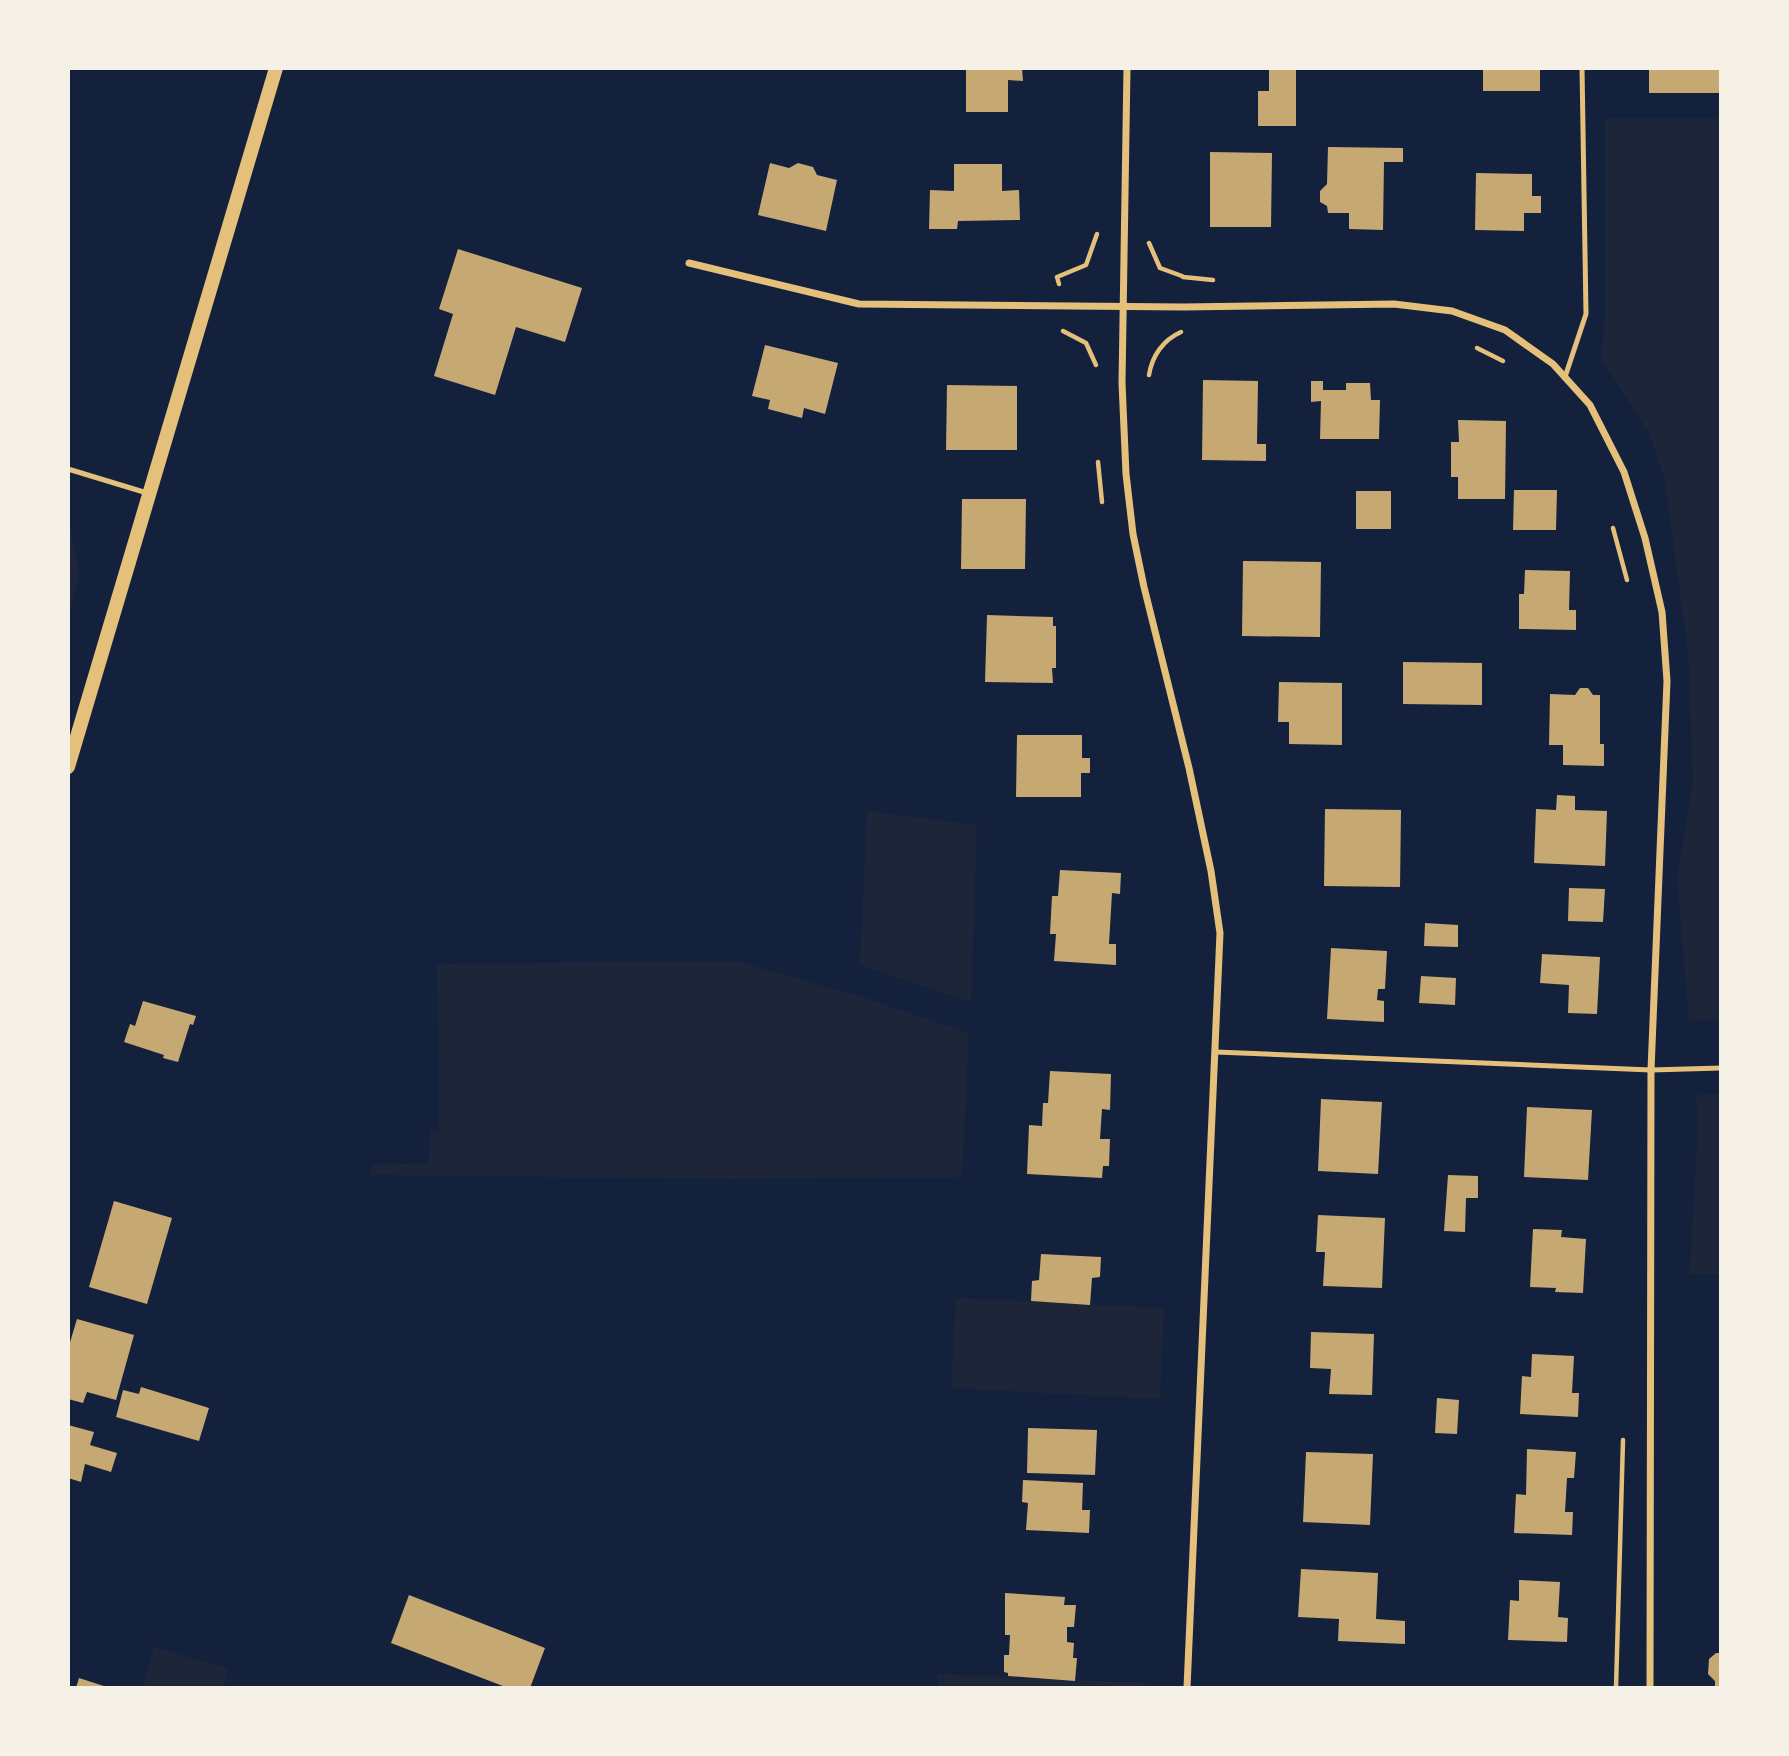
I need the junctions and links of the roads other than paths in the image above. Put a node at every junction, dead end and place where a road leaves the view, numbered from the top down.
1 (276, 68) edge
2 (1127, 68) edge
3 (1582, 68) edge
4 (689, 263) dead end
5 (1122, 307) junction
6 (1564, 377) junction
7 (68, 469) edge
8 (150, 494) junction
9 (68, 767) edge
10 (1216, 1052) junction
11 (1721, 1068) edge
12 (1651, 1070) junction
13 (1187, 1688) edge
14 (1650, 1688) edge

1 - 8 main road
2 - 5 street
3 - 6 lane
4 - 5 street
5 - 6 street
5 - 10 street
6 - 12 street
7 - 8 lane
8 - 9 main road
10 - 12 lane
10 - 13 street
11 - 12 lane
12 - 14 street

